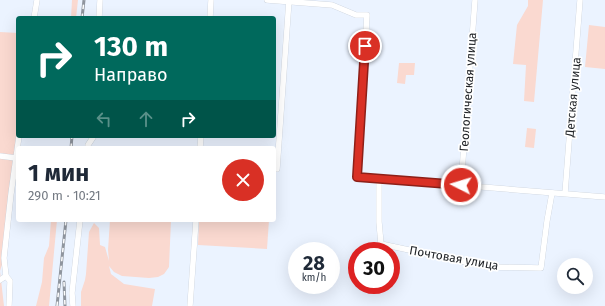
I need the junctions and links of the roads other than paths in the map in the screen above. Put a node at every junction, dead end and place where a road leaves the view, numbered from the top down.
1 (37, 0) edge
2 (100, 0) edge
3 (211, 0) edge
4 (267, 0) edge
5 (475, 0) edge
6 (580, 0) edge
7 (289, 1) edge
8 (34, 16) edge
9 (99, 16) edge
10 (210, 16) edge
11 (0, 156) edge
12 (16, 158) joint
13 (277, 169) dead end
14 (379, 179) junction
15 (461, 185) junction
16 (552, 193) junction
17 (565, 193) junction
18 (605, 197) edge
19 (80, 222) edge
20 (196, 222) edge
21 (6, 276) junction
22 (0, 280) edge
23 (9, 306) edge
24 (73, 306) edge
25 (190, 306) edge

1 - 8 street
2 - 9 street
3 - 10 street
4 - 7 street
5 - 15 street, Геологическая улица
6 - 17 street, Детская улица
7 - 13 street
7 - 14 street
11 - 12 street
12 - 21 street
14 - 15 street
14 - 16 street, Почтовая улица
15 - 16 street
16 - 17 street
17 - 18 street
19 - 24 street
20 - 25 street
21 - 22 street
21 - 23 street

